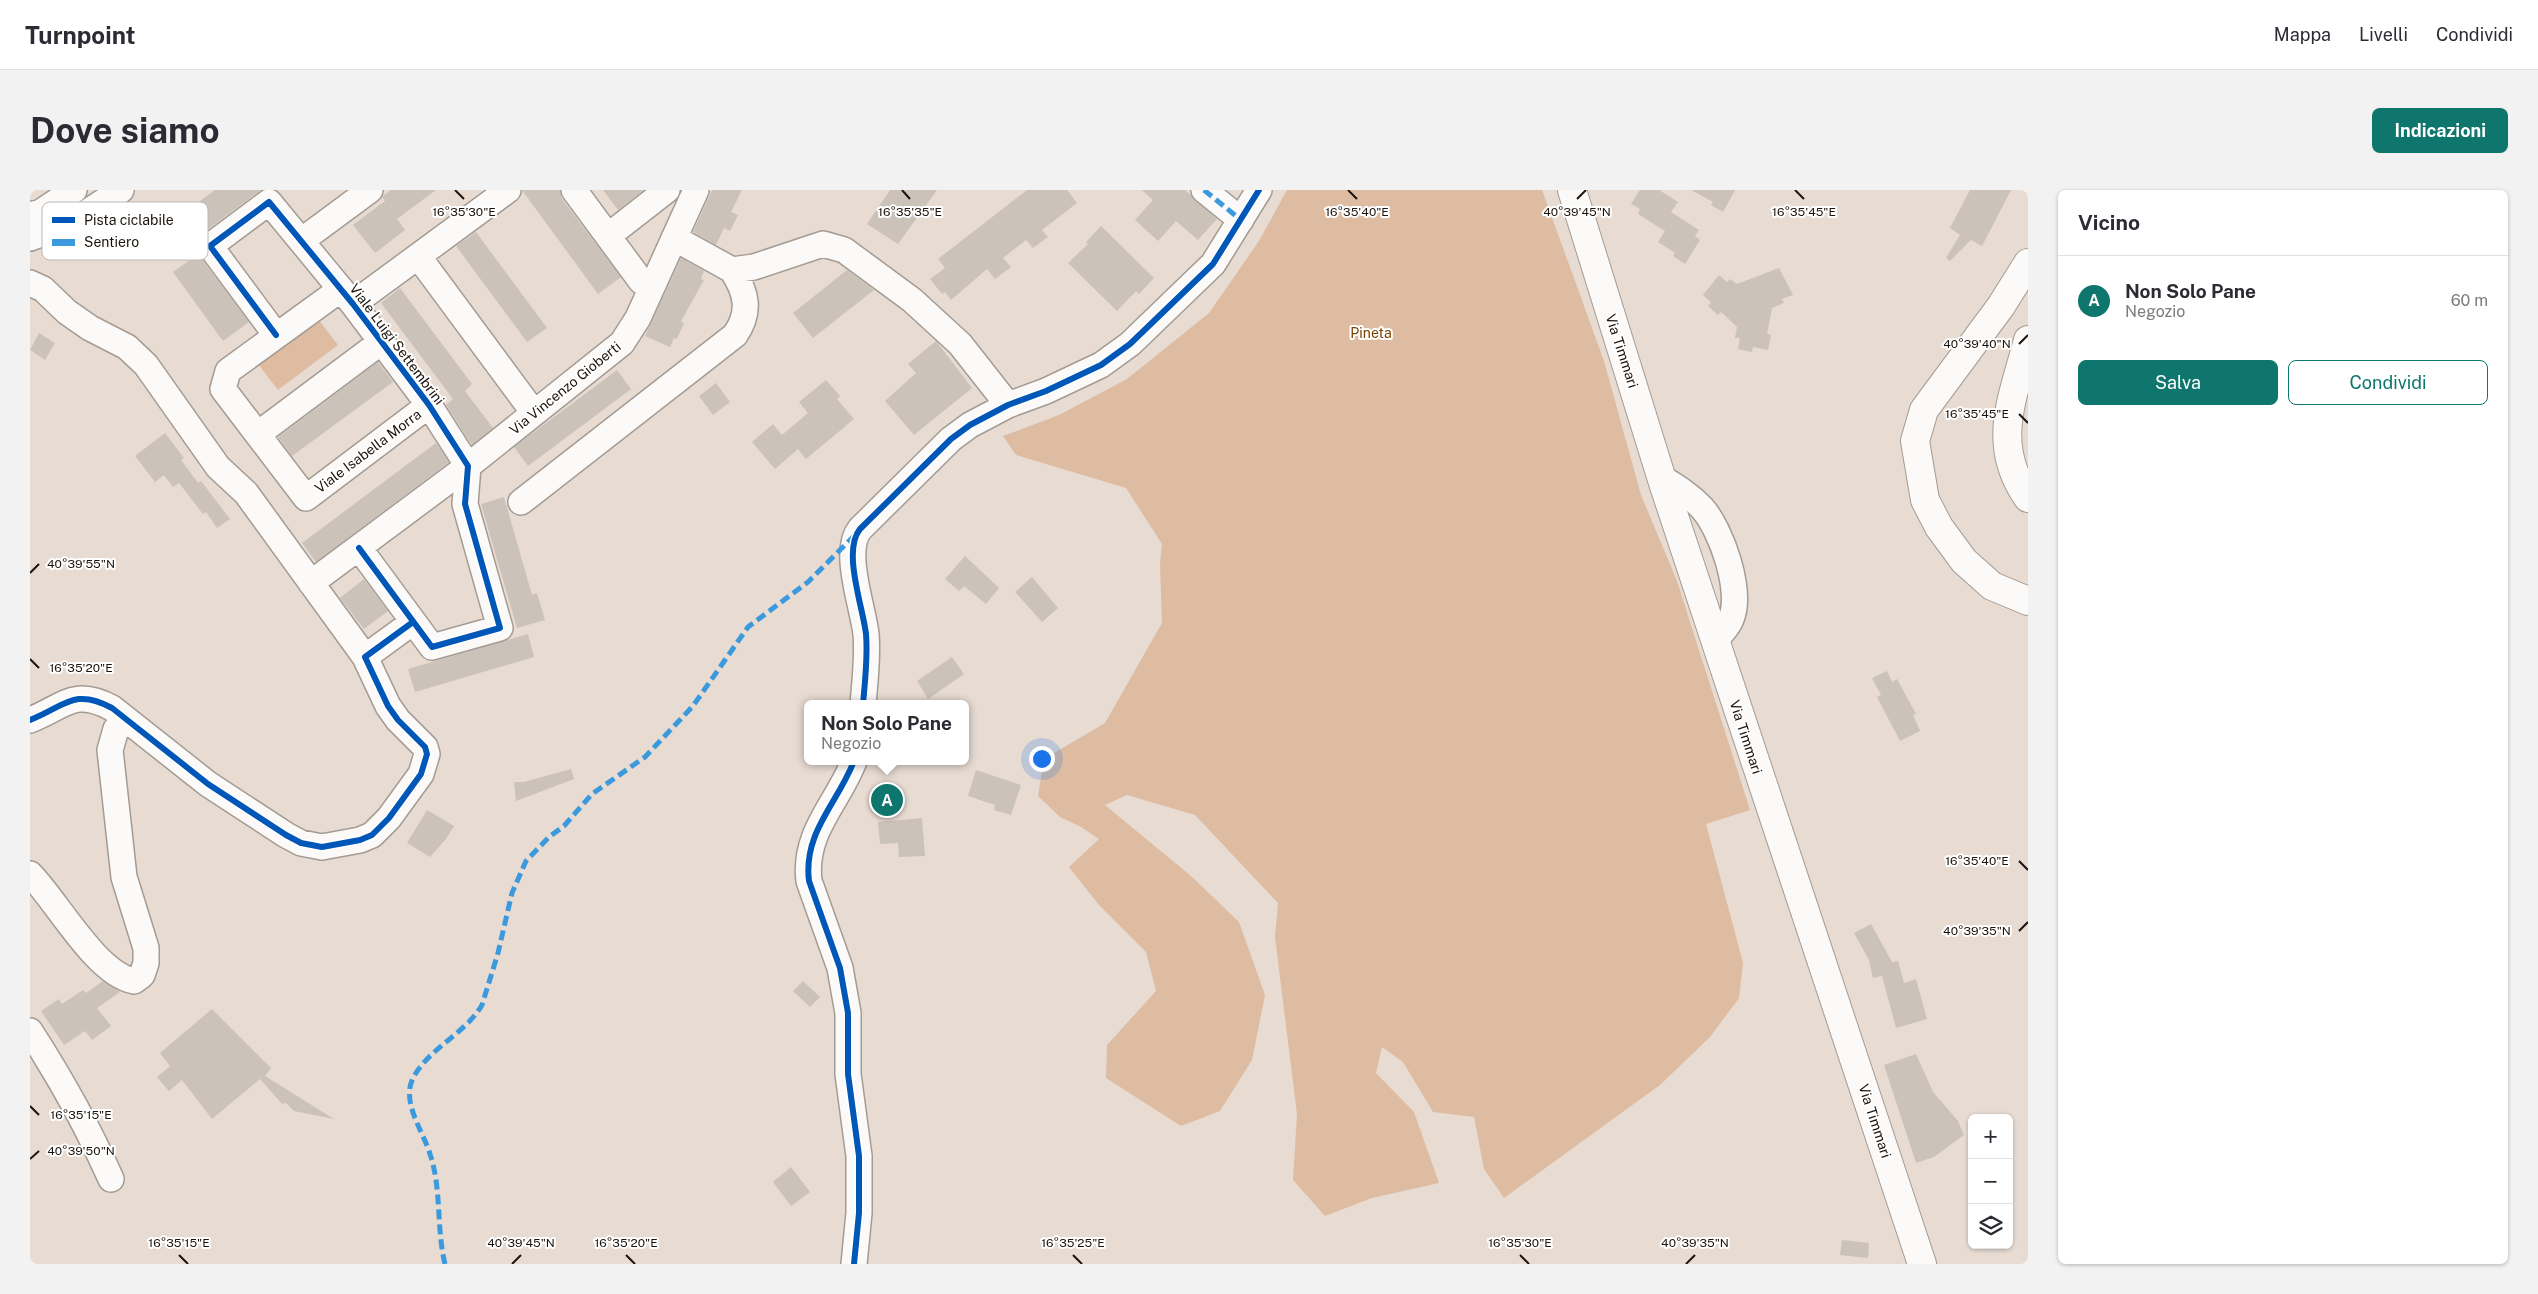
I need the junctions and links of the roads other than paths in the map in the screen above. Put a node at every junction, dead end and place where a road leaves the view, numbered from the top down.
1 (74, 190) edge
2 (121, 190) edge
3 (370, 190) edge
4 (508, 190) edge
5 (574, 190) edge
6 (667, 190) edge
7 (696, 190) edge
8 (1204, 190) edge
9 (1259, 190) edge
10 (1576, 196) edge
11 (56, 202) edge
12 (103, 202) edge
13 (42, 211) edge
14 (30, 215) edge
15 (1241, 220) junction
16 (42, 234) edge
17 (608, 236) junction
18 (30, 238) edge
19 (674, 238) junction
20 (301, 241) junction
21 (418, 256) junction
22 (2028, 263) edge
23 (732, 270) junction
24 (30, 283) edge
25 (652, 286) junction
26 (347, 297) junction
27 (276, 335) junction
28 (2028, 340) edge
29 (381, 342) junction
30 (429, 405) junction
31 (1008, 405) junction
32 (534, 413) junction
33 (258, 434) junction
34 (468, 466) junction
35 (1662, 478) junction
36 (2028, 498) edge
37 (521, 502) dead end
38 (359, 548) junction
39 (312, 583) junction
40 (2028, 601) edge
41 (413, 622) junction
42 (1715, 640) junction
43 (366, 657) junction
44 (863, 700) edge
45 (30, 720) edge
46 (127, 722) junction
47 (852, 765) edge
48 (30, 874) edge
49 (30, 1031) edge
50 (111, 1179) dead end
51 (854, 1264) edge
52 (1922, 1264) edge

1 - 11 street
2 - 12 street
3 - 20 street
4 - 21 street
5 - 17 street
6 - 17 street
7 - 19 street, Via Vincenzo Gioberti
8 - 15 street
9 - 15 street
10 - 35 main road, Via Timmari
13 - 14 street
15 - 31 street
16 - 18 street
17 - 25 street
19 - 23 street
19 - 25 street, Via Vincenzo Gioberti
20 - 26 street, Viale Luigi Settembrini
20 - 27 street, Viale Luigi Settembrini
21 - 26 street
21 - 32 street
22 - 40 main road
23 - 31 street
23 - 37 street
24 - 39 street
25 - 32 street, Via Vincenzo Gioberti
26 - 27 street
26 - 29 street, Viale Luigi Settembrini
27 - 33 street
28 - 36 main road
29 - 30 street, Viale Luigi Settembrini
29 - 33 street
30 - 33 street, Viale Isabella Morra
30 - 34 street, Viale Luigi Settembrini
31 - 44 street
32 - 34 street, Via Vincenzo Gioberti
34 - 38 street, Via Vincenzo Gioberti
34 - 41 street
35 - 42 main road, Via Timmari
35 - 42 street
38 - 39 street, Via Vincenzo Gioberti
38 - 41 street
39 - 43 street
41 - 43 street
42 - 52 main road, Via Timmari
43 - 46 street
45 - 46 street
46 - 48 street
47 - 51 street
49 - 50 street

